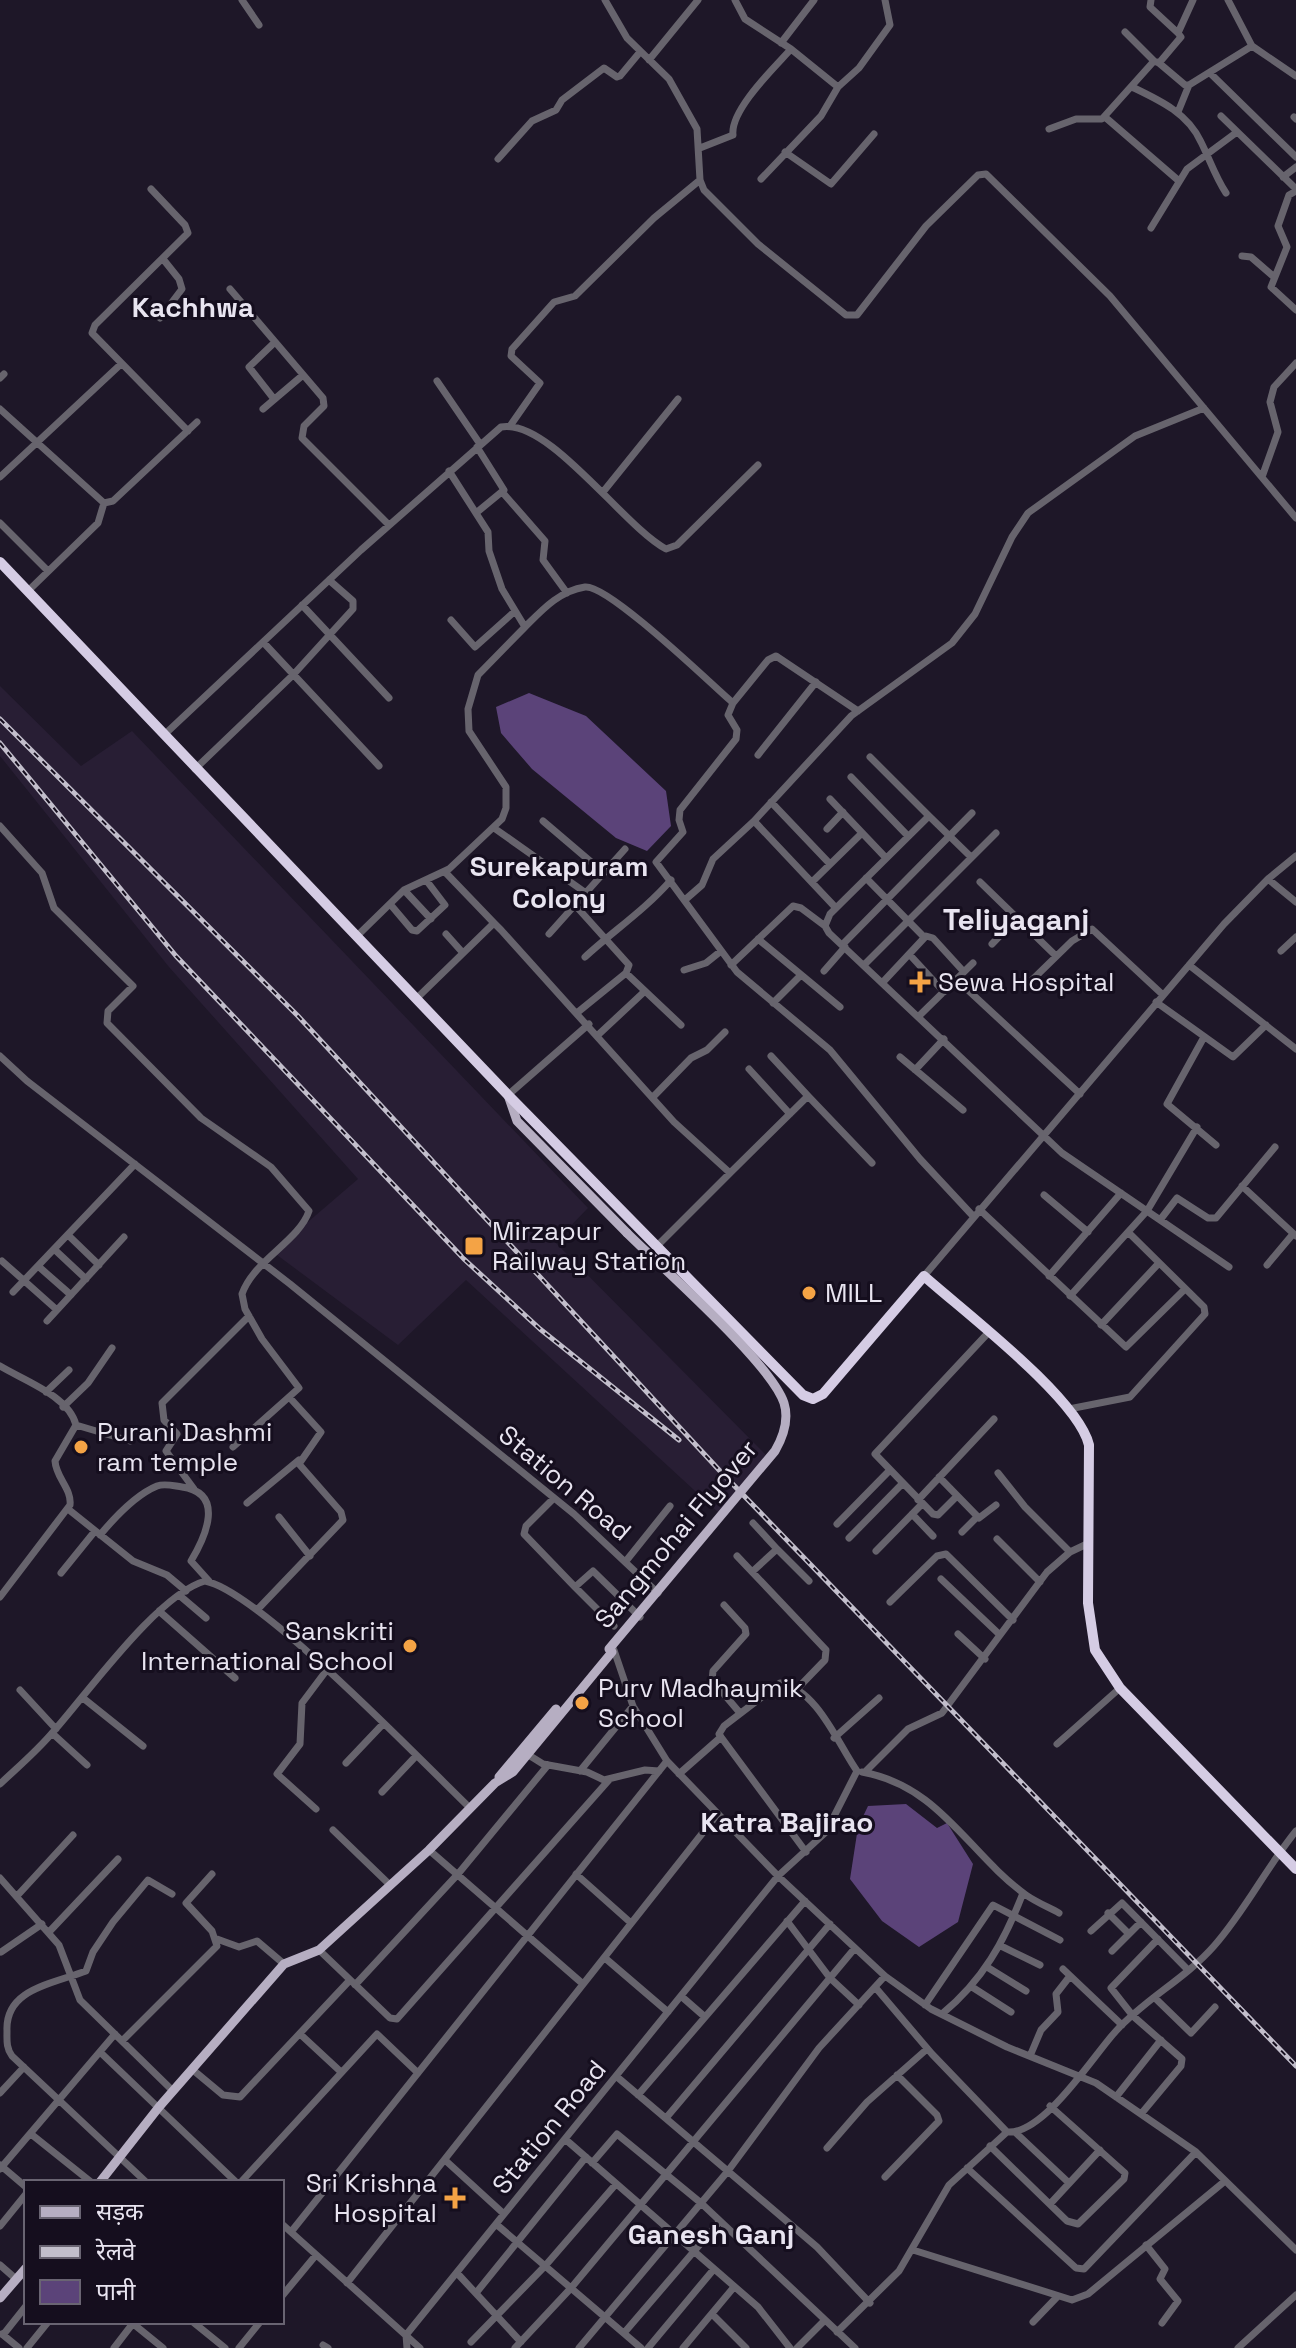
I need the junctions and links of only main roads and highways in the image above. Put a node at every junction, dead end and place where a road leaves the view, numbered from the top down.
1 (0, 562) edge
2 (508, 1095) junction
3 (610, 1651) junction
4 (495, 1783) junction
5 (1296, 1869) edge
6 (102, 2180) edge
7 (24, 2270) edge
8 (0, 2298) edge

1 - 2 highway
2 - 3 main road, Sangmohai Flyover, bridge
2 - 5 highway
3 - 4 main road, Sangmohai Flyover
3 - 4 main road
4 - 6 main road
7 - 8 main road

